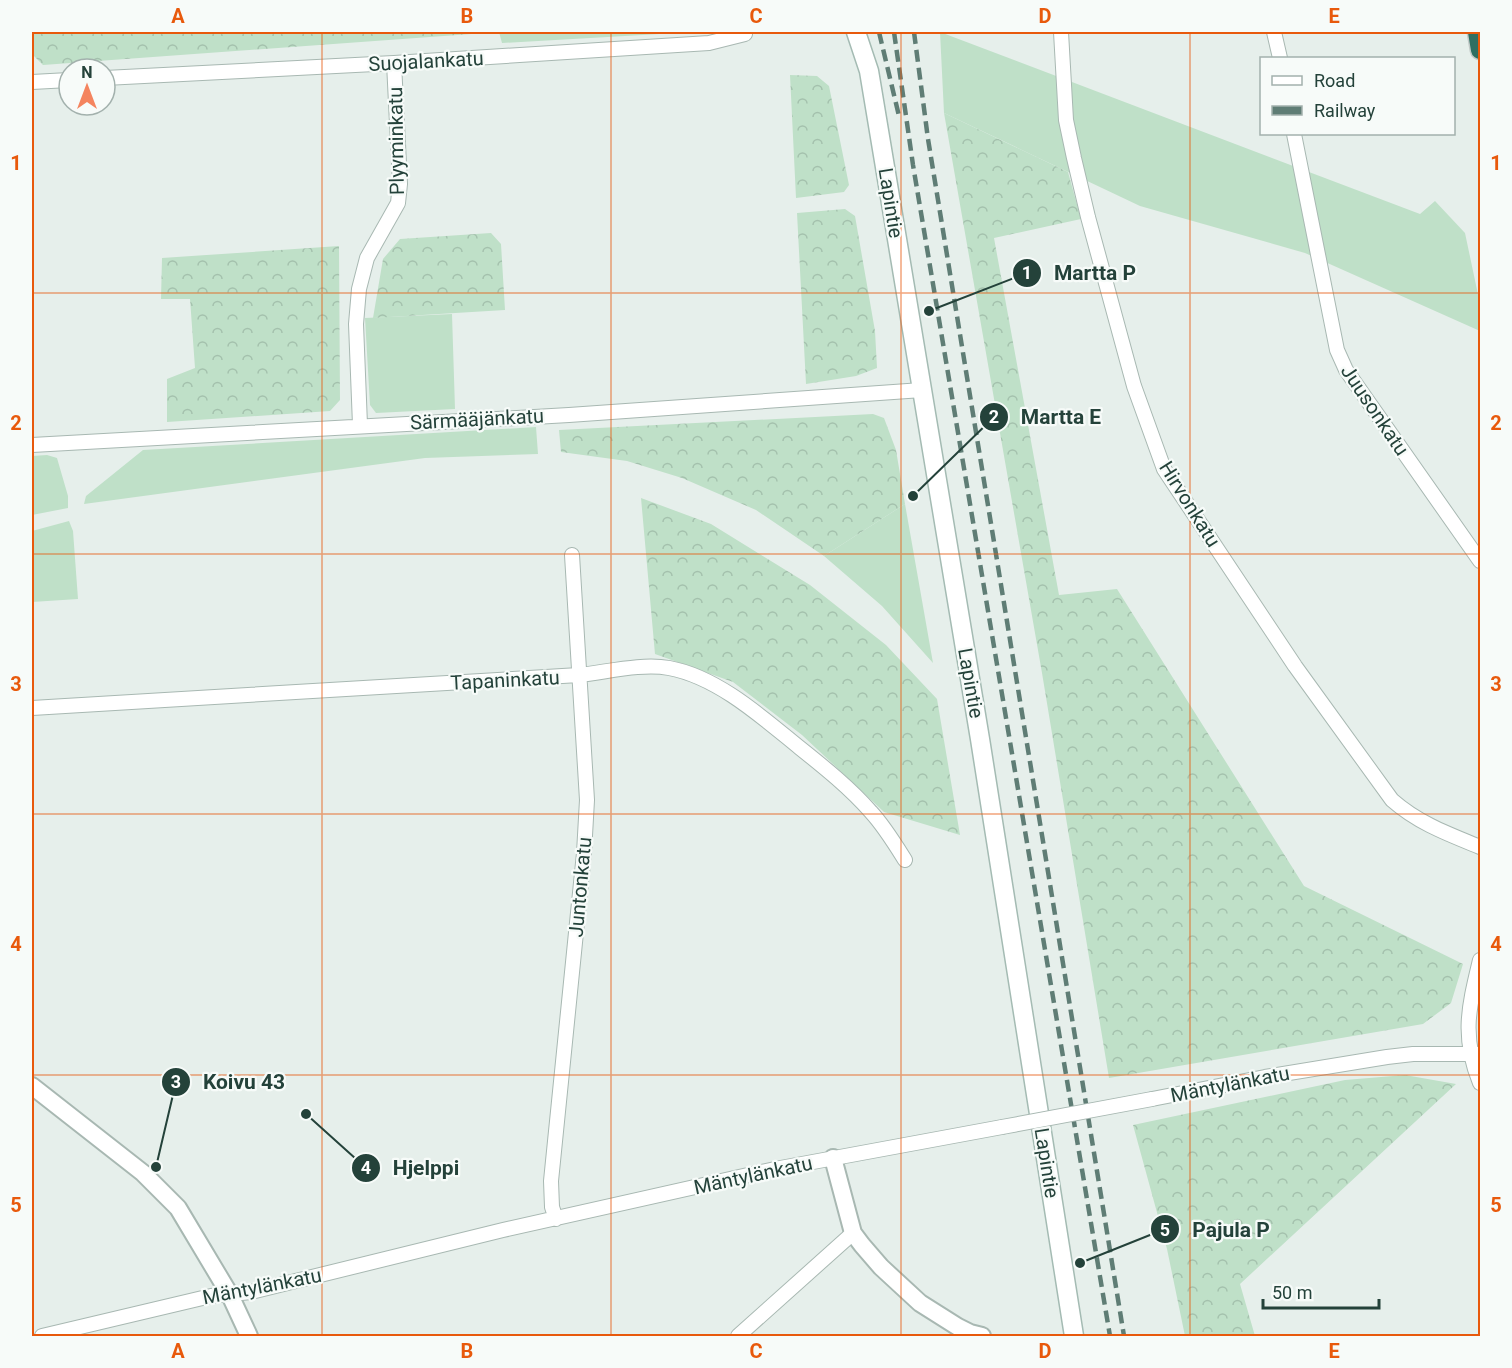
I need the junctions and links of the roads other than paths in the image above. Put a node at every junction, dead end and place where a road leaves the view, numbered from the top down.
1 (856, 32) edge
2 (1061, 32) edge
3 (1274, 32) edge
4 (1477, 32) edge
5 (745, 34) dead end
6 (1480, 50) edge
7 (1280, 57) edge
8 (394, 63) junction
9 (117, 77) edge
10 (57, 81) edge
11 (32, 82) edge
12 (1294, 135) edge
13 (922, 390) junction
14 (360, 425) junction
15 (32, 445) edge
16 (573, 555) dead end
17 (1480, 561) edge
18 (579, 675) junction
19 (32, 708) edge
20 (1480, 847) edge
21 (905, 860) dead end
22 (1480, 960) edge
23 (1476, 1054) edge
24 (1480, 1083) edge
25 (32, 1086) edge
26 (833, 1158) junction
27 (556, 1219) junction
28 (853, 1233) junction
29 (230, 1295) junction
30 (974, 1335) edge
31 (42, 1336) edge
32 (249, 1336) edge
33 (738, 1336) edge
34 (1074, 1336) edge

1 - 13 main road, Lapintie
2 - 20 street, Hirvonkatu
3 - 7 street
4 - 6 highway
5 - 8 street, Suojalankatu
8 - 9 street, Suojalankatu
8 - 14 street, Plyyminkatu
10 - 11 street
12 - 17 street, Juusonkatu
13 - 14 street, Särmääjänkatu
13 - 34 main road, Lapintie
14 - 15 street, Särmääjänkatu
16 - 18 street, Juntonkatu
18 - 19 street, Tapaninkatu
18 - 21 street, Tapaninkatu
18 - 27 street, Juntonkatu
22 - 23 street
23 - 24 street
23 - 26 street, Mäntylänkatu, bridge
25 - 29 street
26 - 27 street, Mäntylänkatu
26 - 28 street
27 - 29 street, Mäntylänkatu
28 - 30 street
28 - 33 street
29 - 31 street, Mäntylänkatu
29 - 32 street

